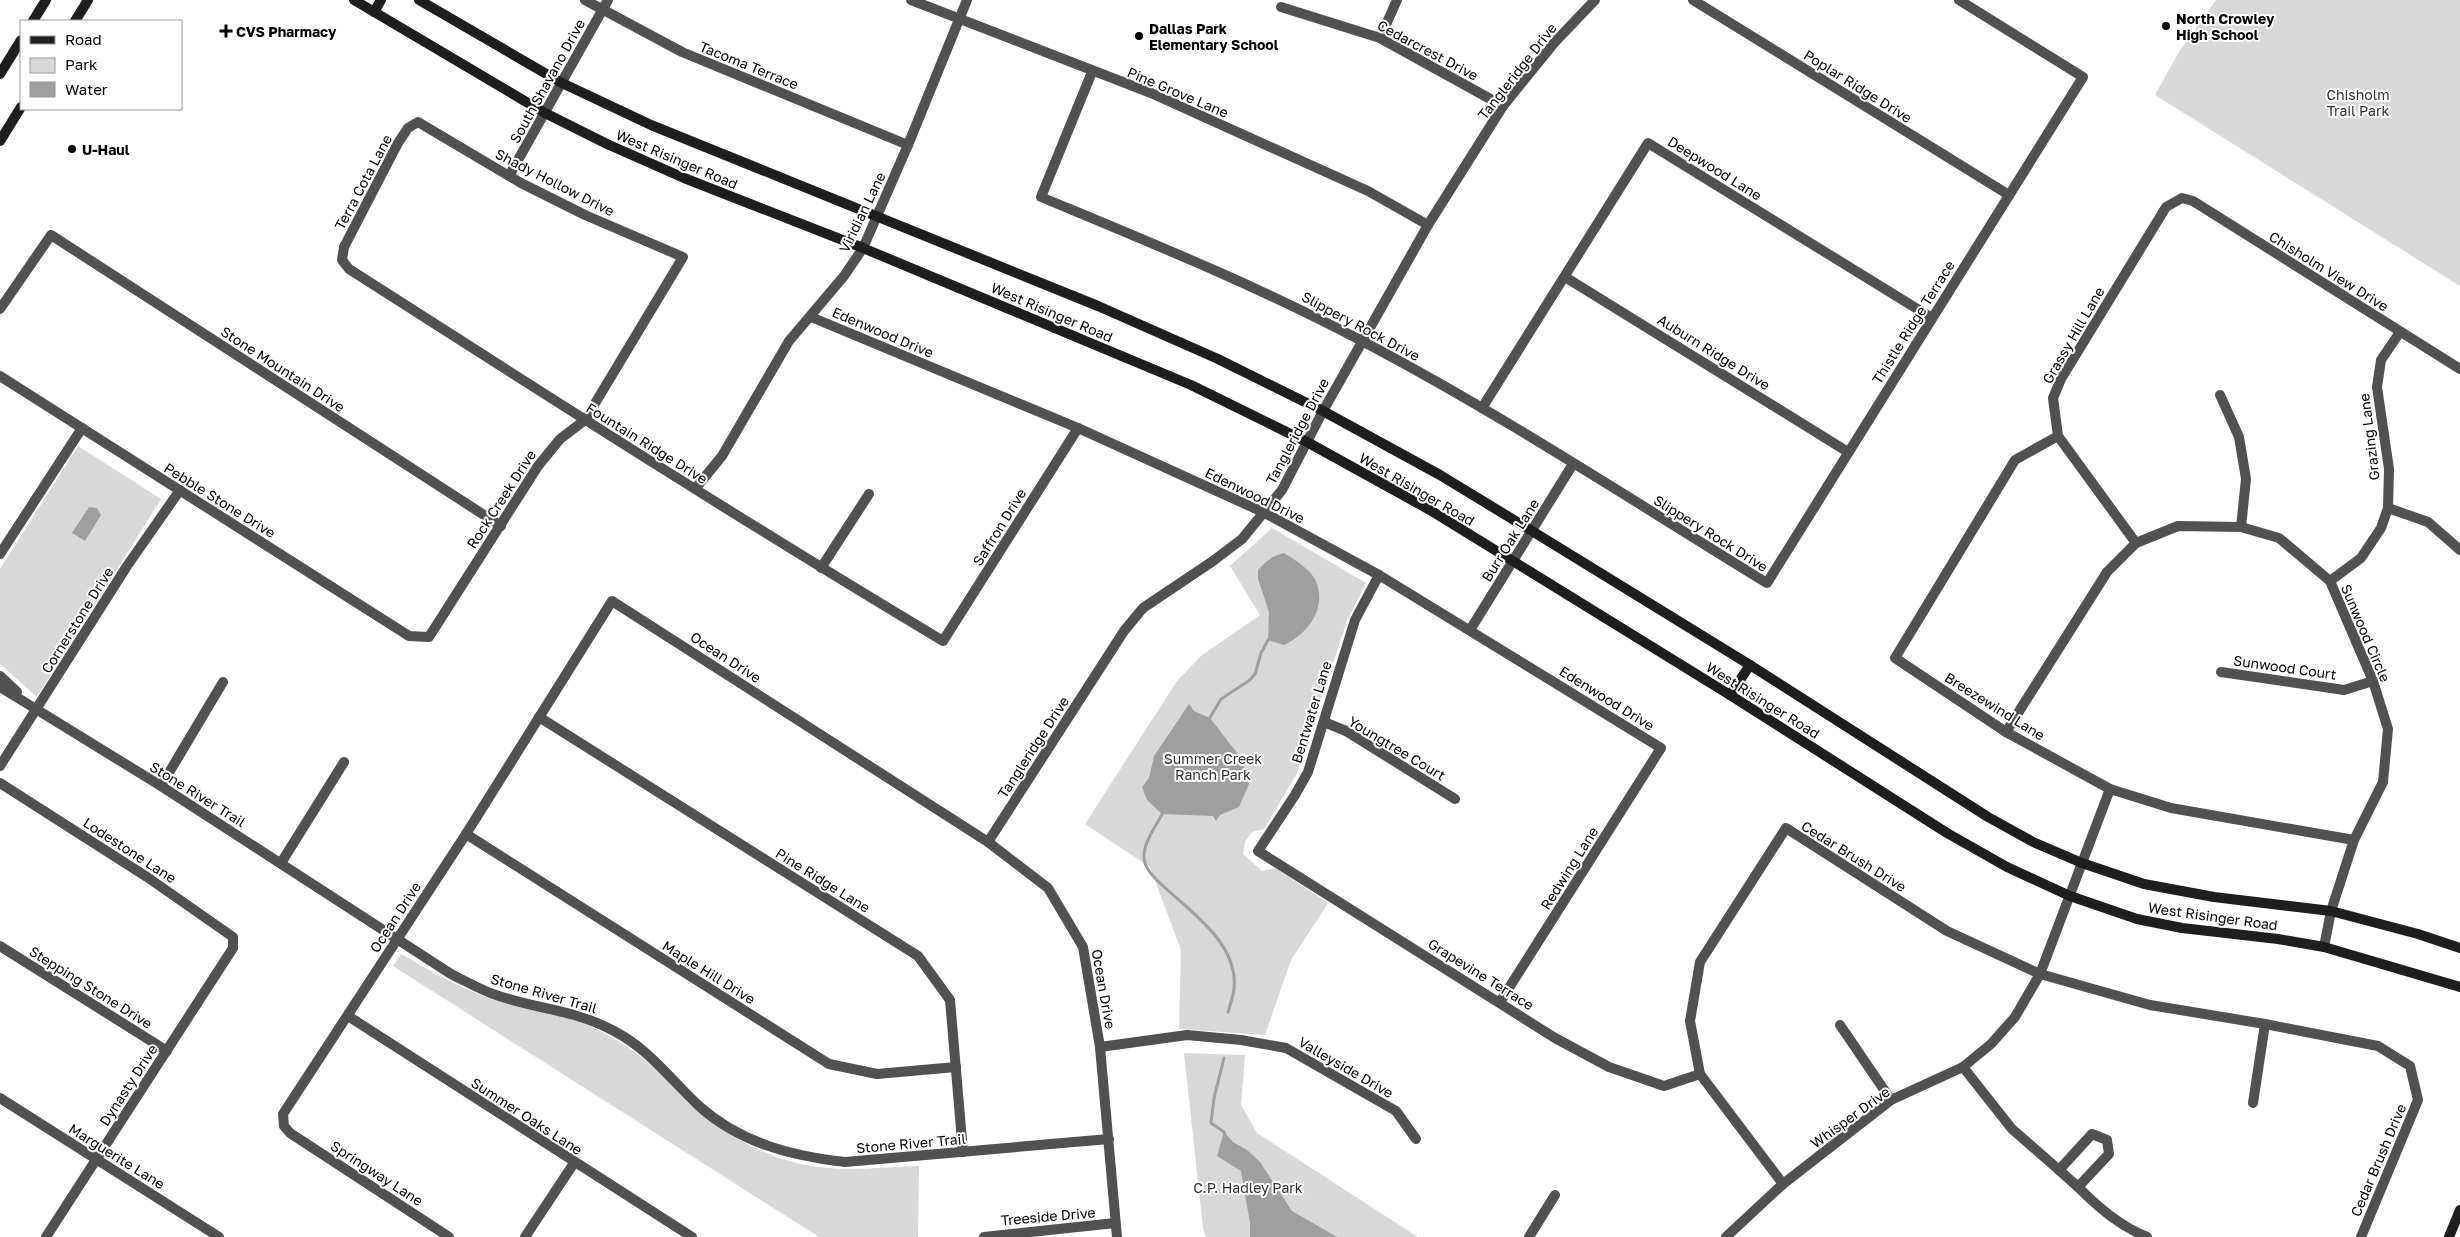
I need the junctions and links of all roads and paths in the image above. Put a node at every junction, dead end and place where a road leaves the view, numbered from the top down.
1 (46, 0) edge
2 (88, 0) edge
3 (354, 0) edge
4 (381, 0) edge
5 (419, 0) edge
6 (585, 0) edge
7 (608, 0) edge
8 (911, 0) edge
9 (967, 0) edge
10 (1397, 0) edge
11 (1595, 0) edge
12 (1693, 0) edge
13 (1960, 0) edge
14 (1281, 7) dead end
15 (602, 10) junction
16 (374, 12) junction
17 (34, 20) edge
18 (76, 20) edge
19 (959, 20) junction
20 (1380, 38) junction
21 (20, 42) edge
22 (1092, 72) junction
23 (0, 74) edge
24 (562, 83) junction
25 (1504, 106) junction
26 (20, 108) edge
27 (545, 113) junction
28 (418, 122) joint
29 (4, 127) edge
30 (0, 141) edge
31 (908, 145) junction
32 (510, 176) junction
33 (2009, 195) junction
34 (2182, 198) joint
35 (877, 217) junction
36 (1428, 225) junction
37 (863, 248) junction
38 (683, 257) joint
39 (342, 260) joint
40 (1566, 277) junction
41 (0, 309) edge
42 (811, 317) junction
43 (1932, 318) junction
44 (2400, 332) junction
45 (1362, 340) junction
46 (2460, 369) edge
47 (0, 376) edge
48 (2220, 395) dead end
49 (1482, 408) junction
50 (1323, 412) junction
51 (585, 420) junction
52 (82, 428) junction
53 (1078, 428) junction
54 (2058, 436) junction
55 (1308, 442) junction
56 (1848, 452) junction
57 (1573, 464) junction
58 (695, 489) junction
59 (180, 490) junction
60 (869, 494) dead end
61 (2388, 508) junction
62 (1265, 513) junction
63 (501, 526) junction
64 (2241, 527) junction
65 (1532, 531) junction
66 (2136, 543) junction
67 (2460, 550) edge
68 (0, 554) edge
69 (1512, 562) junction
70 (820, 568) junction
71 (1379, 575) junction
72 (2330, 581) junction
73 (1767, 583) joint
74 (1470, 630) junction
75 (429, 637) joint
76 (943, 641) joint
77 (1750, 665) junction
78 (2221, 672) dead end
79 (0, 676) edge
80 (2373, 681) junction
81 (223, 682) dead end
82 (0, 687) edge
83 (1730, 695) junction
84 (36, 710) junction
85 (539, 717) junction
86 (1324, 722) junction
87 (2006, 732) junction
88 (1661, 748) joint
89 (344, 762) dead end
90 (0, 766) edge
91 (0, 783) edge
92 (161, 786) junction
93 (2110, 790) junction
94 (1455, 799) dead end
95 (466, 834) junction
96 (2354, 840) junction
97 (988, 842) junction
98 (1258, 851) joint
99 (281, 863) junction
100 (2082, 863) junction
101 (2070, 896) junction
102 (2331, 911) junction
103 (396, 940) junction
104 (0, 946) edge
105 (2324, 947) junction
106 (233, 948) joint
107 (2460, 948) edge
108 (2040, 974) junction
109 (2460, 987) edge
110 (1500, 1002) junction
111 (348, 1016) junction
112 (2265, 1024) junction
113 (1840, 1025) dead end
114 (1100, 1046) junction
115 (167, 1051) junction
116 (956, 1067) junction
117 (1963, 1067) junction
118 (1700, 1074) junction
119 (0, 1098) edge
120 (1892, 1100) junction
121 (2253, 1103) dead end
122 (290, 1133) joint
123 (1108, 1139) junction
124 (1416, 1139) dead end
125 (963, 1152) junction
126 (96, 1159) junction
127 (574, 1163) junction
128 (2059, 1170) junction
129 (1783, 1184) junction
130 (2078, 1187) junction
131 (1556, 1195) dead end
132 (2460, 1210) edge
133 (1116, 1223) junction
134 (2133, 1234) edge
135 (46, 1237) edge
136 (219, 1237) edge
137 (449, 1237) edge
138 (525, 1237) edge
139 (692, 1237) edge
140 (984, 1237) edge
141 (1117, 1237) edge
142 (1529, 1237) edge
143 (1726, 1237) edge
144 (2147, 1237) edge
145 (2361, 1237) edge
146 (2449, 1237) edge

1 - 17 main road
2 - 18 main road
3 - 16 main road, West Risinger Road
4 - 16 main road
5 - 24 main road, West Risinger Road
6 - 15 street, Tacoma Terrace
7 - 15 street, South Shavano Drive
8 - 19 street, Pine Grove Lane
9 - 19 street, Viridian Lane
10 - 20 street
11 - 25 street, Tangleridge Drive
12 - 33 street, Poplar Ridge Drive
13 - 33 street, Thistle Ridge Terrace
14 - 20 street, Cedarcrest Drive
15 - 24 street, South Shavano Drive
15 - 31 street, Tacoma Terrace
16 - 27 main road, West Risinger Road
19 - 22 street, Pine Grove Lane
19 - 31 street, Viridian Lane
20 - 25 street, Cedarcrest Drive
21 - 23 main road
22 - 36 street, Pine Grove Lane
22 - 45 street, Slippery Rock Drive
24 - 27 street, South Shavano Drive
24 - 35 main road, West Risinger Road
25 - 36 street, Tangleridge Drive
26 - 29 main road
27 - 32 street, South Shavano Drive
27 - 37 main road, West Risinger Road
28 - 32 street, Shady Hollow Drive
28 - 39 street, Terra Cota Lane
29 - 30 main road
31 - 35 street, Viridian Lane
32 - 38 street, Shady Hollow Drive
33 - 43 street, Thistle Ridge Terrace
34 - 44 street, Chisholm View Drive
34 - 54 street, Grassy Hill Lane
35 - 37 street, Viridian Lane
35 - 50 main road, West Risinger Road
36 - 45 street, Tangleridge Drive
37 - 42 street, Viridian Lane
37 - 55 main road, West Risinger Road
38 - 51 street, Rock Creek Drive
39 - 51 street, Fountain Ridge Drive
40 - 43 street, Deepwood Lane
40 - 49 street, Deepwood Lane
40 - 56 street, Auburn Ridge Drive
41 - 63 street, Stone Mountain Drive
42 - 53 street, Edenwood Drive
42 - 58 street, Viridian Lane
43 - 56 street, Thistle Ridge Terrace
44 - 46 street, Chisholm View Drive
44 - 61 street, Grazing Lane
45 - 49 street, Slippery Rock Drive
45 - 50 street, Tangleridge Drive
47 - 52 street, Pebble Stone Drive
48 - 64 street
49 - 57 street, Slippery Rock Drive
50 - 55 street, Tangleridge Drive
50 - 65 main road, West Risinger Road
51 - 58 street, Fountain Ridge Drive
51 - 63 street, Rock Creek Drive
52 - 59 street, Pebble Stone Drive
52 - 68 street
53 - 62 street, Edenwood Drive
53 - 76 street, Saffron Drive
54 - 66 street, Grassy Hill Lane
54 - 87 street, Breezewind Lane
55 - 62 street, Tangleridge Drive
55 - 69 main road, West Risinger Road
56 - 73 street, Thistle Ridge Terrace
57 - 65 street, Burr Oak Lane
57 - 73 street, Slippery Rock Drive
58 - 70 street, Fountain Ridge Drive
59 - 75 street, Pebble Stone Drive
59 - 84 street, Cornerstone Drive
60 - 70 street
61 - 67 street
61 - 72 street, Grazing Lane
62 - 71 street, Edenwood Drive
62 - 97 street, Tangleridge Drive
63 - 75 street, Rock Creek Drive
64 - 66 street, Sunwood Circle
64 - 72 street, Sunwood Circle
65 - 69 street, Burr Oak Lane
65 - 77 main road, West Risinger Road
66 - 87 street, Sunwood Circle
69 - 74 street, Burr Oak Lane
69 - 83 main road, West Risinger Road
70 - 76 street, Fountain Ridge Drive
71 - 74 street, Edenwood Drive
71 - 86 street, Bentwater Lane
72 - 80 street, Sunwood Circle
74 - 88 street, Edenwood Drive
77 - 83 main road
77 - 100 main road, West Risinger Road
78 - 80 street, Sunwood Court
79 - 84 street, Stone River Trail
80 - 96 street, Sunwood Circle
81 - 92 street
82 - 84 street, Stone River Trail
83 - 101 main road, West Risinger Road
84 - 90 street, Cornerstone Drive
84 - 92 street, Stone River Trail
85 - 95 street, Ocean Drive
85 - 97 street, Ocean Drive
85 - 116 street, Pine Ridge Lane
86 - 94 street, Youngtree Court
86 - 98 street, Bentwater Lane
87 - 93 street, Breezewind Lane
88 - 110 street, Redwing Lane
89 - 99 street
91 - 106 street, Lodestone Lane
92 - 99 street, Stone River Trail
93 - 96 street, Breezewind Lane
93 - 100 street, Whisper Drive
95 - 103 street, Ocean Drive
95 - 116 street, Maple Hill Drive
96 - 102 street, Sunwood Circle
97 - 114 street, Ocean Drive
98 - 110 street, Grapevine Terrace
99 - 103 street, Stone River Trail
100 - 101 street, Whisper Drive
100 - 102 main road, West Risinger Road
101 - 105 main road, West Risinger Road
101 - 108 street, Whisper Drive
102 - 105 street, Sunwood Circle
102 - 107 main road, West Risinger Road
103 - 111 street, Ocean Drive
103 - 125 street, Stone River Trail
104 - 115 street, Stepping Stone Drive
105 - 109 main road, West Risinger Road
106 - 115 street, Dynasty Drive
108 - 112 street, Cedar Brush Drive
108 - 117 street, Whisper Drive
108 - 118 street, Cedar Brush Drive
110 - 118 street, Grapevine Terrace
111 - 122 street, Ocean Drive
111 - 127 street, Summer Oaks Lane
112 - 121 street
112 - 145 street, Cedar Brush Drive
113 - 120 street
114 - 123 street, Ocean Drive
114 - 124 street, Valleyside Drive
115 - 126 street, Dynasty Drive
116 - 125 street, Pine Ridge Lane
117 - 120 street, Whisper Drive
117 - 128 street
118 - 129 street, Cedar Brush Drive
119 - 126 street, Marguerite Lane
120 - 129 street, Whisper Drive
122 - 137 street, Springway Lane
123 - 125 street, Stone River Trail
123 - 133 street, Ocean Drive
126 - 135 street, Dynasty Drive
126 - 136 street, Marguerite Lane
127 - 138 street
127 - 139 street, Summer Oaks Lane
128 - 130 street
128 - 130 street
129 - 143 street, Whisper Drive
130 - 134 street
131 - 142 street
132 - 146 main road
133 - 140 street, Treeside Drive
133 - 141 street, Ocean Drive
134 - 144 street

